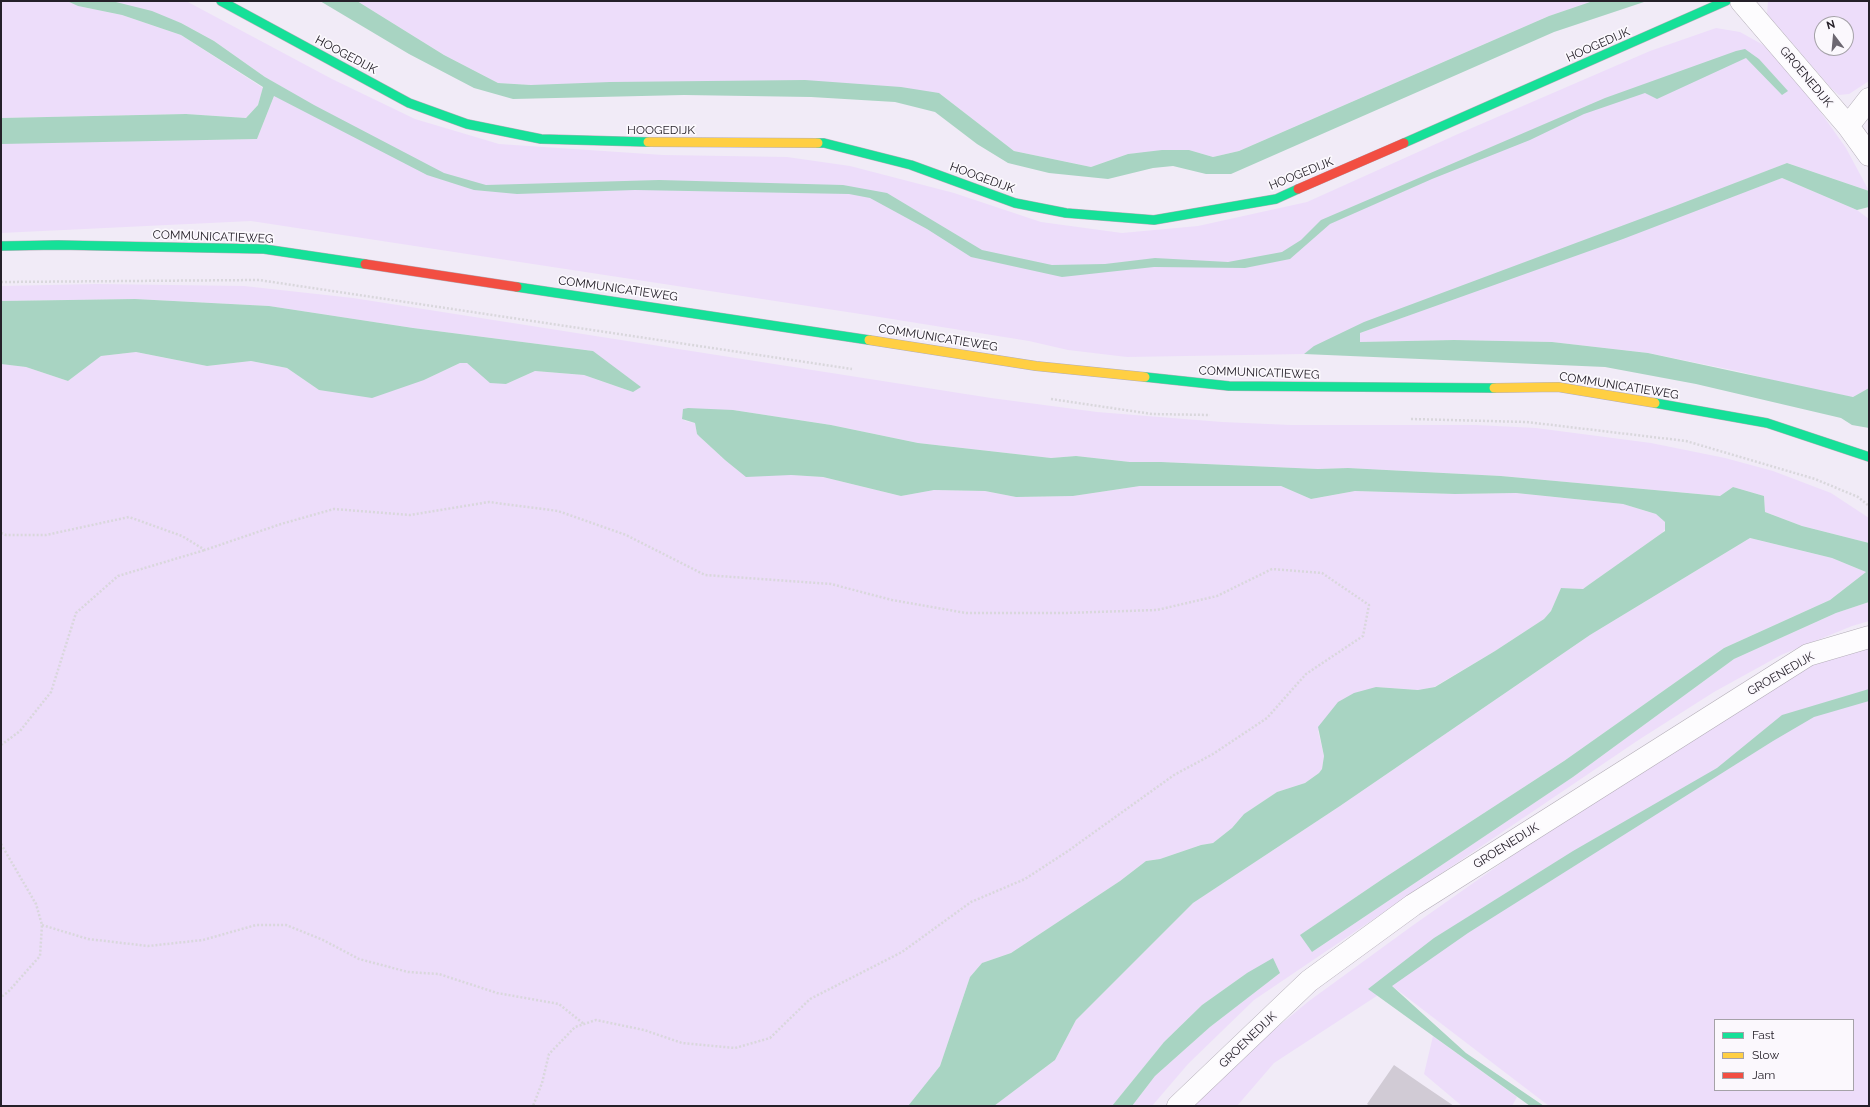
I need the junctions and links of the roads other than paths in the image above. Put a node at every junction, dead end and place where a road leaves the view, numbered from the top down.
1 (221, 1) edge
2 (1726, 1) edge
3 (1741, 1) edge
4 (1869, 100) edge
5 (1848, 126) junction
6 (1869, 155) edge
7 (1, 246) edge
8 (1869, 457) edge
9 (1869, 637) edge
10 (1178, 1106) edge

1 - 2 street, HOOGEDIJK
3 - 5 street, GROENEDIJK
4 - 5 street
5 - 6 street, GROENEDIJK
7 - 8 street, COMMUNICATIEWEG
9 - 10 street, GROENEDIJK

